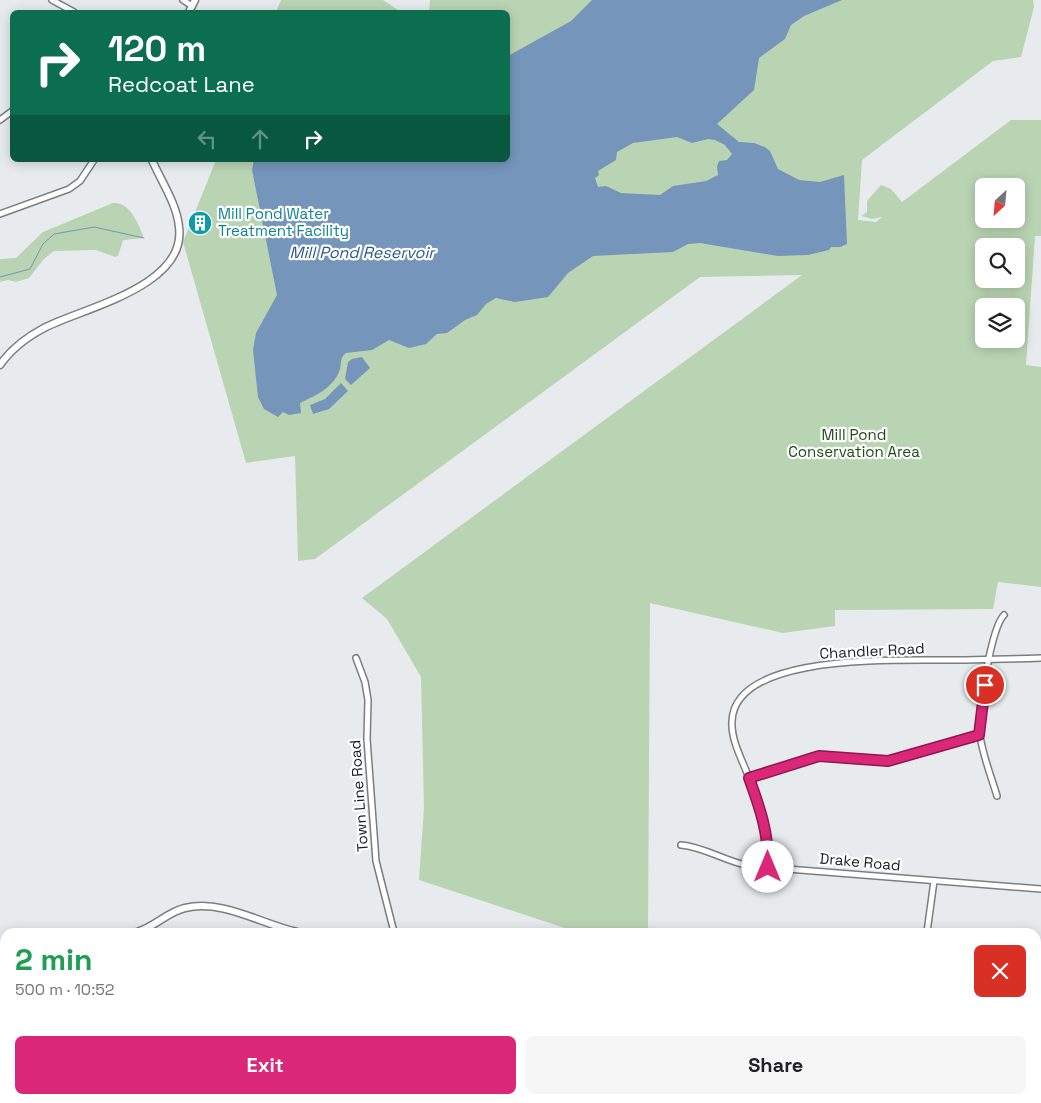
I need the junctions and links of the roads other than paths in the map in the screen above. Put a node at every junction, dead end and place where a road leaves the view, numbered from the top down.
1 (52, 0) edge
2 (182, 0) edge
3 (192, 6) edge
4 (70, 10) edge
5 (10, 112) edge
6 (0, 120) edge
7 (93, 162) edge
8 (153, 162) edge
9 (0, 214) edge
10 (0, 365) edge
11 (1004, 615) dead end
12 (356, 658) dead end
13 (1041, 658) edge
14 (988, 660) junction
15 (979, 735) junction
16 (749, 778) junction
17 (997, 796) dead end
18 (681, 845) dead end
19 (768, 867) junction
20 (934, 881) junction
21 (1041, 889) edge
22 (147, 928) edge
23 (281, 928) edge
24 (393, 928) edge
25 (928, 928) edge

1 - 4 street
2 - 3 street
5 - 6 street
7 - 9 street
8 - 10 street
11 - 14 street
12 - 24 street, Town Line Road
13 - 14 street, Chandler Road
14 - 15 street
14 - 16 street, Chandler Road
15 - 16 street
15 - 17 street
16 - 19 street, Chandler Road
18 - 19 street, Drake Road
19 - 20 street, Drake Road
20 - 21 street, Drake Road
20 - 25 street
22 - 23 street

